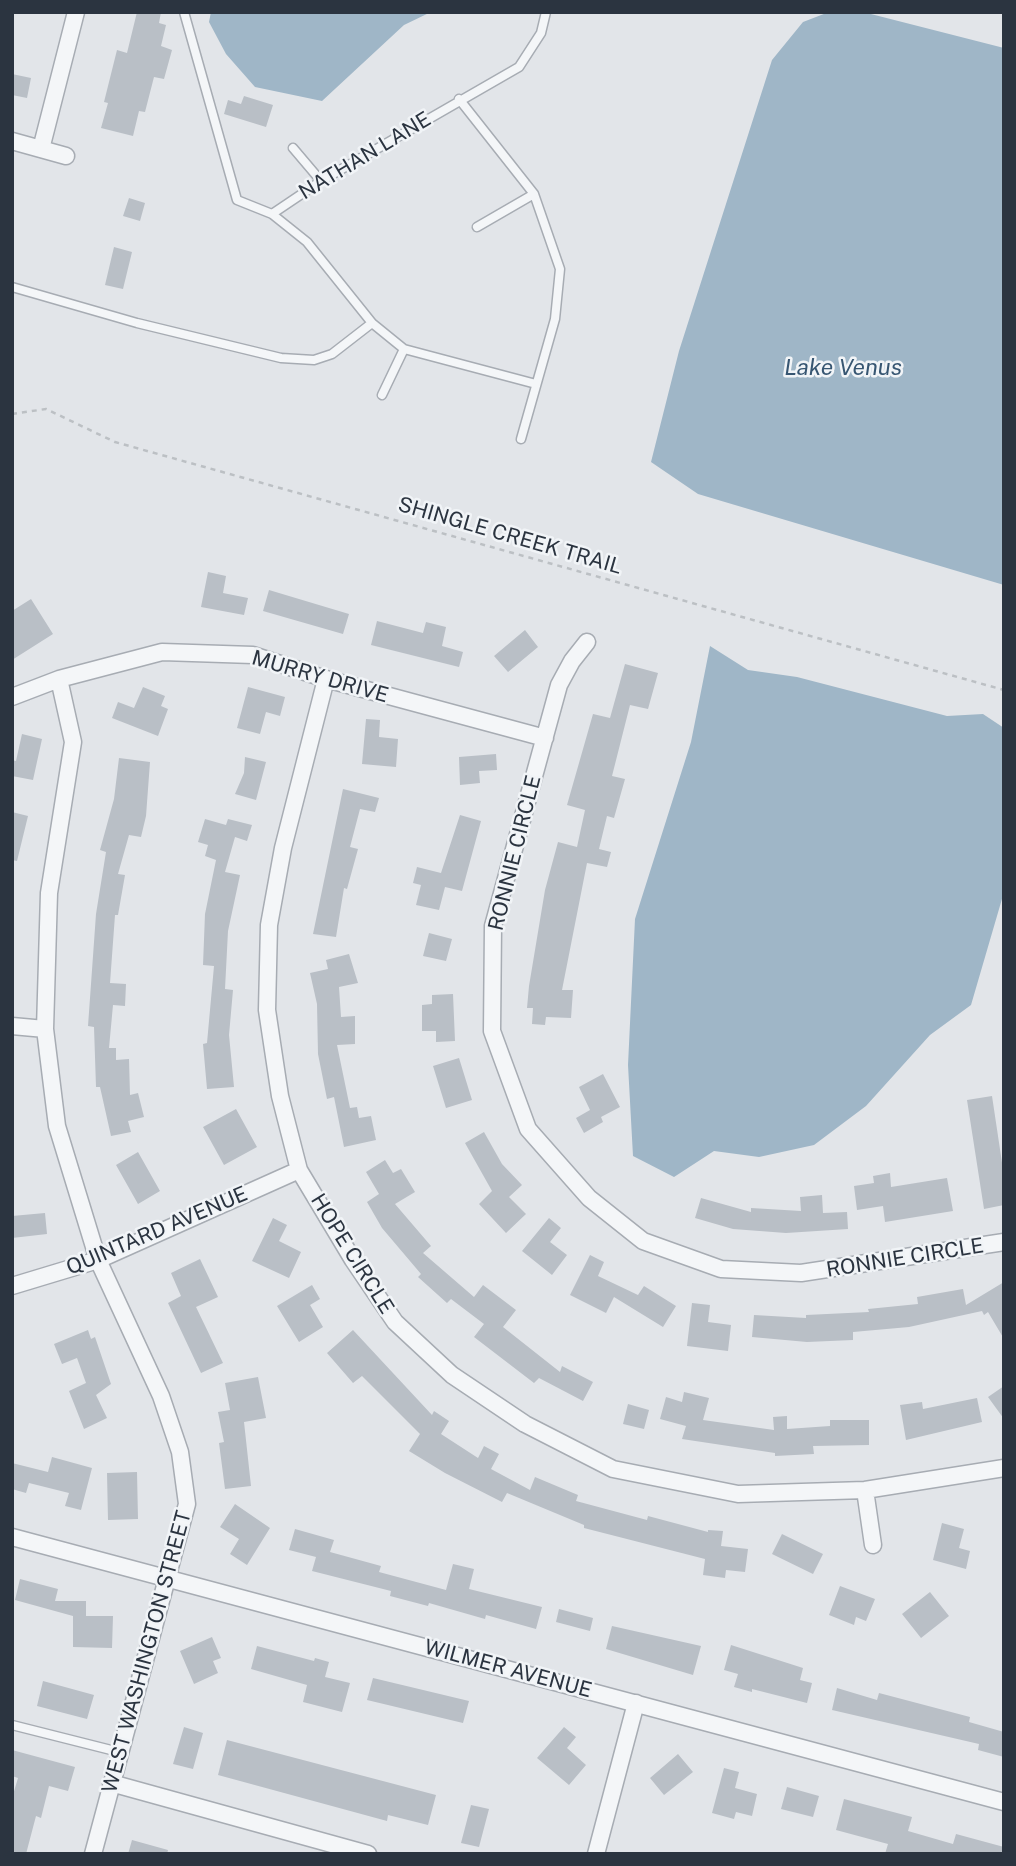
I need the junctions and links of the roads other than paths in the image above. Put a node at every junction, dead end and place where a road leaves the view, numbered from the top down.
1 (76, 12) edge
2 (184, 12) edge
3 (547, 12) edge
4 (458, 99) junction
5 (12, 141) edge
6 (293, 148) dead end
7 (41, 149) junction
8 (66, 156) dead end
9 (321, 181) junction
10 (534, 194) junction
11 (272, 214) junction
12 (477, 227) dead end
13 (12, 288) edge
14 (372, 323) junction
15 (404, 349) junction
16 (536, 384) junction
17 (382, 395) dead end
18 (521, 439) dead end
19 (587, 642) dead end
20 (59, 679) junction
21 (327, 679) junction
22 (12, 697) edge
23 (545, 738) junction
24 (12, 1026) edge
25 (45, 1029) junction
26 (299, 1170) junction
27 (1004, 1242) edge
28 (98, 1259) junction
29 (12, 1286) edge
30 (1004, 1468) edge
31 (865, 1490) junction
32 (12, 1537) edge
33 (873, 1545) dead end
34 (168, 1577) junction
35 (636, 1703) junction
36 (12, 1725) edge
37 (119, 1752) junction
38 (111, 1783) junction
39 (1004, 1802) edge
40 (93, 1854) edge
41 (368, 1854) edge
42 (596, 1854) edge

1 - 7 street
2 - 11 lane
3 - 4 lane, NATHAN LANE
4 - 9 lane, NATHAN LANE
4 - 10 lane
5 - 7 street
6 - 9 lane
7 - 8 street
9 - 11 lane, NATHAN LANE
10 - 12 lane
10 - 16 lane
11 - 14 lane
13 - 14 lane
14 - 15 lane
15 - 16 lane
15 - 17 lane
16 - 18 lane
19 - 23 street, RONNIE CIRCLE
20 - 21 street, MURRY DRIVE
20 - 22 street, MURRY DRIVE
20 - 25 street, WEST WASHINGTON STREET
21 - 23 street, MURRY DRIVE
21 - 26 street, HOPE CIRCLE
23 - 27 street, RONNIE CIRCLE
24 - 25 street
25 - 28 street, WEST WASHINGTON STREET
26 - 28 street, QUINTARD AVENUE
26 - 31 street, HOPE CIRCLE
28 - 29 street, QUINTARD AVENUE
28 - 34 street, WEST WASHINGTON STREET
30 - 31 street, HOPE CIRCLE
31 - 33 street
32 - 34 street, WILMER AVENUE
34 - 35 street, WILMER AVENUE
34 - 37 street, WEST WASHINGTON STREET
35 - 39 street, WILMER AVENUE
35 - 42 street
36 - 37 lane
37 - 38 street, WEST WASHINGTON STREET
38 - 40 street, WEST WASHINGTON STREET
38 - 41 street

